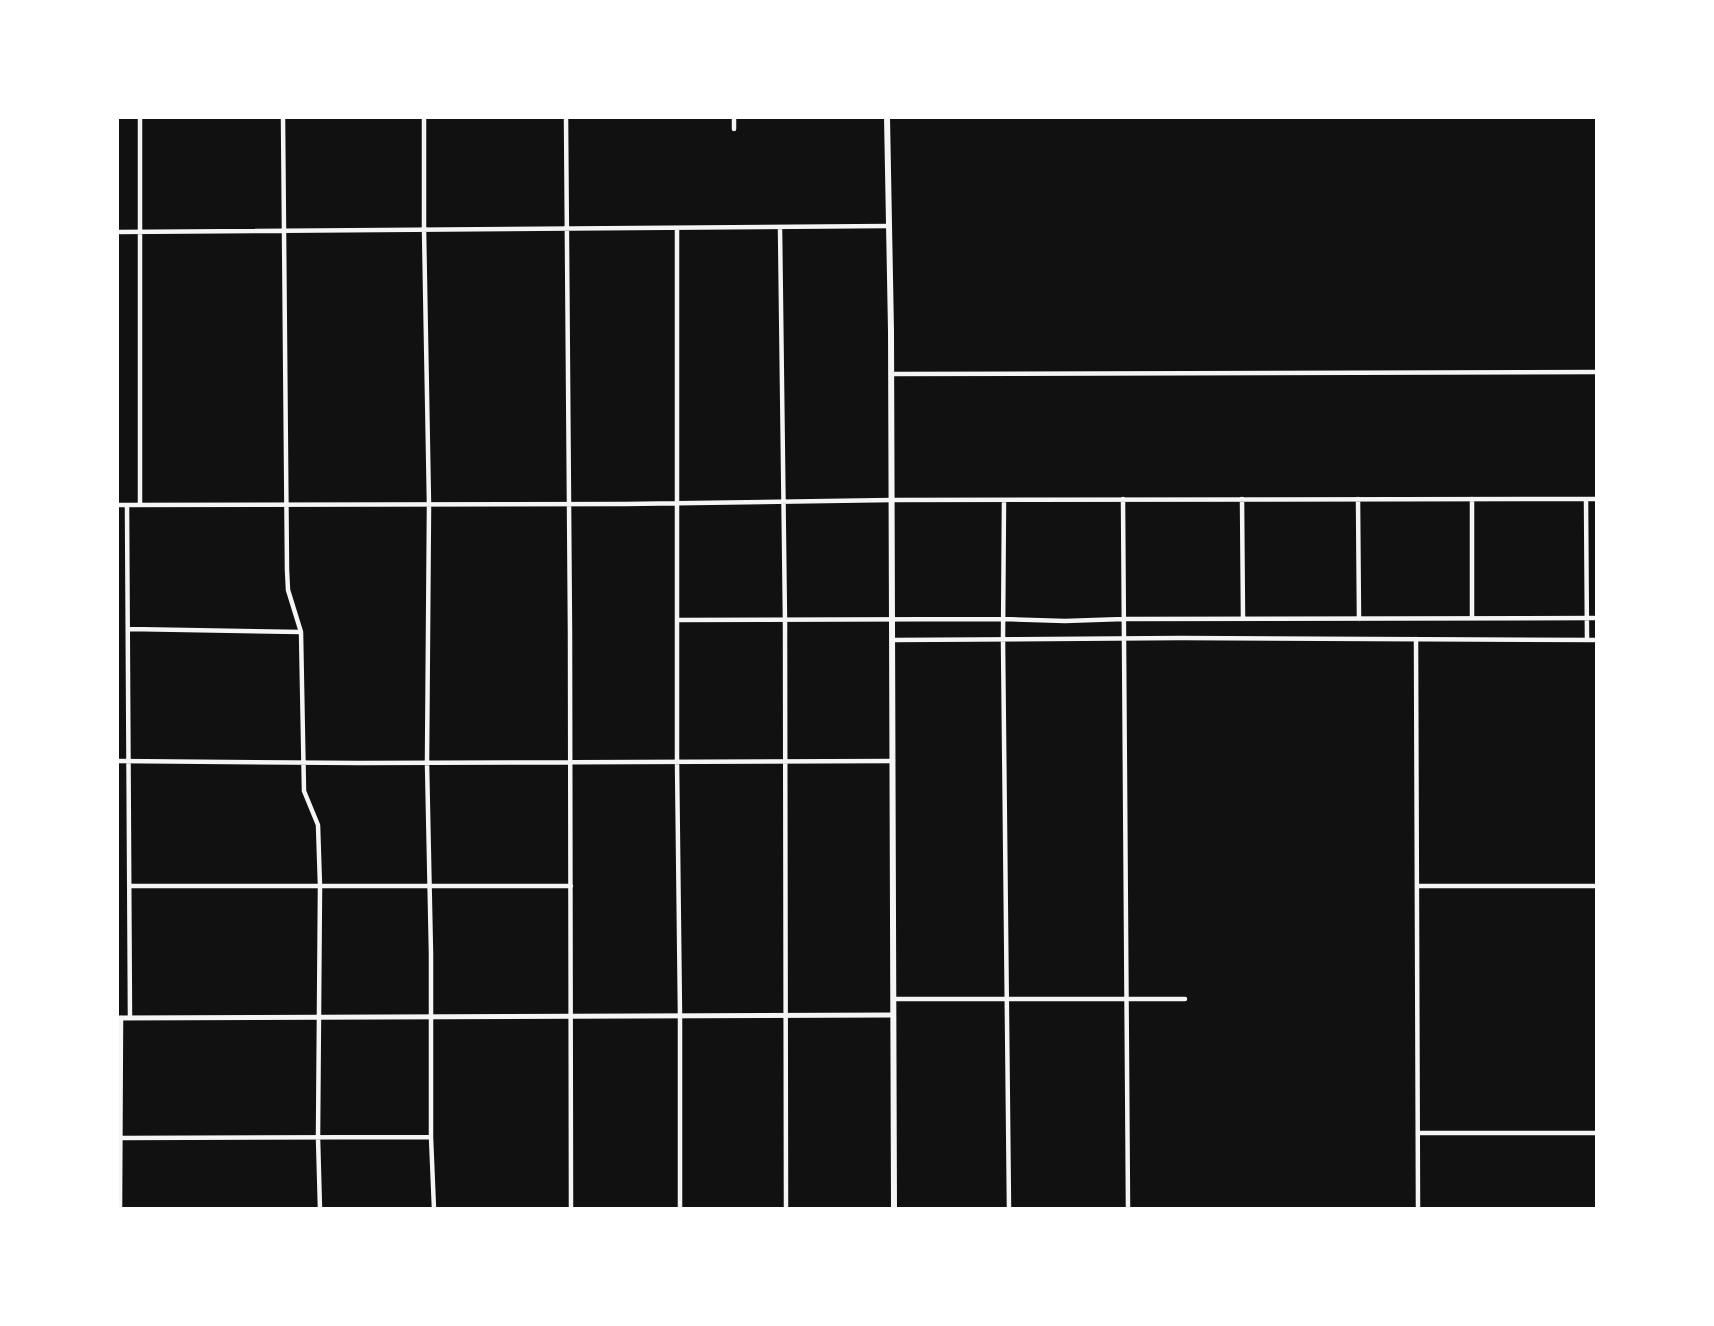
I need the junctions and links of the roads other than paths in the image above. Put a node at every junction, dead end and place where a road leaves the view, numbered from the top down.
1 (140, 117) edge
2 (283, 117) edge
3 (424, 117) edge
4 (566, 117) edge
5 (734, 117) edge
6 (887, 117) edge
7 (734, 130) dead end
8 (888, 226) junction
9 (780, 227) junction
10 (567, 228) junction
11 (677, 228) junction
12 (424, 229) junction
13 (284, 230) junction
14 (117, 232) edge
15 (141, 232) junction
16 (1597, 372) edge
17 (891, 374) junction
18 (1123, 499) junction
19 (1242, 499) junction
20 (1358, 499) junction
21 (1472, 499) junction
22 (1586, 499) junction
23 (1597, 499) edge
24 (892, 500) junction
25 (1004, 500) junction
26 (784, 502) junction
27 (677, 503) junction
28 (569, 504) junction
29 (117, 505) edge
30 (127, 505) junction
31 (140, 505) junction
32 (429, 505) junction
33 (286, 506) junction
34 (1472, 618) junction
35 (1586, 618) junction
36 (1597, 618) edge
37 (1124, 619) junction
38 (1243, 619) junction
39 (1359, 619) junction
40 (678, 620) junction
41 (893, 620) junction
42 (1004, 620) junction
43 (785, 621) junction
44 (129, 629) junction
45 (301, 632) junction
46 (1124, 638) junction
47 (1416, 639) junction
48 (893, 640) junction
49 (1003, 640) junction
50 (1587, 640) junction
51 (1597, 640) edge
52 (117, 761) edge
53 (129, 761) junction
54 (677, 761) junction
55 (786, 761) junction
56 (893, 761) junction
57 (303, 762) junction
58 (427, 763) junction
59 (570, 763) junction
60 (130, 886) junction
61 (320, 886) junction
62 (429, 886) junction
63 (570, 886) junction
64 (1418, 886) junction
65 (1597, 886) edge
66 (894, 999) junction
67 (1007, 999) junction
68 (1185, 999) dead end
69 (1127, 1000) junction
70 (894, 1015) junction
71 (680, 1016) junction
72 (786, 1016) junction
73 (431, 1017) junction
74 (571, 1017) junction
75 (119, 1018) edge
76 (130, 1018) junction
77 (319, 1018) junction
78 (1418, 1133) junction
79 (1597, 1133) edge
80 (431, 1137) junction
81 (121, 1138) junction
82 (318, 1138) junction
83 (894, 1207) edge
84 (120, 1209) edge
85 (320, 1209) edge
86 (433, 1209) edge
87 (571, 1209) edge
88 (680, 1209) edge
89 (786, 1209) edge
90 (1009, 1209) edge
91 (1128, 1209) edge
92 (1418, 1209) edge

1 - 15 street
2 - 13 street
3 - 12 street
4 - 10 street
5 - 7 street
6 - 8 main road
8 - 9 street
8 - 17 main road
9 - 11 street
9 - 26 street
10 - 11 street
10 - 12 street
10 - 28 street
11 - 27 street
12 - 13 street
12 - 32 street
13 - 15 street
13 - 33 street
14 - 15 street
15 - 31 street
16 - 17 street
17 - 24 main road
18 - 19 street
18 - 25 street
18 - 37 street
19 - 20 street
19 - 38 street
20 - 21 street
20 - 39 street
21 - 22 street
21 - 34 street
22 - 23 street
22 - 35 street
24 - 25 street
24 - 26 street
24 - 41 main road
25 - 42 street
26 - 27 street
26 - 43 street
27 - 28 street
27 - 40 street
28 - 32 street
28 - 59 street
29 - 30 street
30 - 31 street
30 - 44 street
31 - 33 street
32 - 33 street
32 - 58 street
33 - 45 street
34 - 35 street
34 - 39 street
35 - 36 street
35 - 50 street
37 - 38 street
37 - 42 street
37 - 46 street
38 - 39 street
40 - 43 street
40 - 54 street
41 - 42 street
41 - 43 street
41 - 48 main road
42 - 49 street
43 - 55 street
44 - 45 street
44 - 53 street
45 - 57 street
46 - 47 street
46 - 49 street
46 - 69 street
47 - 50 street
47 - 64 street
48 - 49 street
48 - 56 main road
49 - 67 street
50 - 51 street
52 - 53 street
53 - 57 street
53 - 60 street
54 - 55 street
54 - 59 street
54 - 71 street
55 - 56 street
55 - 72 street
56 - 66 main road
57 - 58 street
57 - 61 street
58 - 59 street
58 - 62 street
59 - 63 street
60 - 61 street
60 - 76 street
61 - 62 street
61 - 77 street
62 - 63 street
62 - 73 street
63 - 74 street
64 - 65 street
64 - 78 street
66 - 67 street
66 - 70 main road
67 - 69 street
67 - 90 street
68 - 69 street
69 - 91 street
70 - 72 street
70 - 83 main road
71 - 72 street
71 - 74 street
71 - 88 street
72 - 89 street
73 - 74 street
73 - 77 street
73 - 80 street
74 - 87 street
75 - 76 street
75 - 81 street
76 - 77 street
77 - 82 street
78 - 79 street
78 - 92 street
80 - 82 street
80 - 86 street
81 - 82 street
81 - 84 street
82 - 85 street

